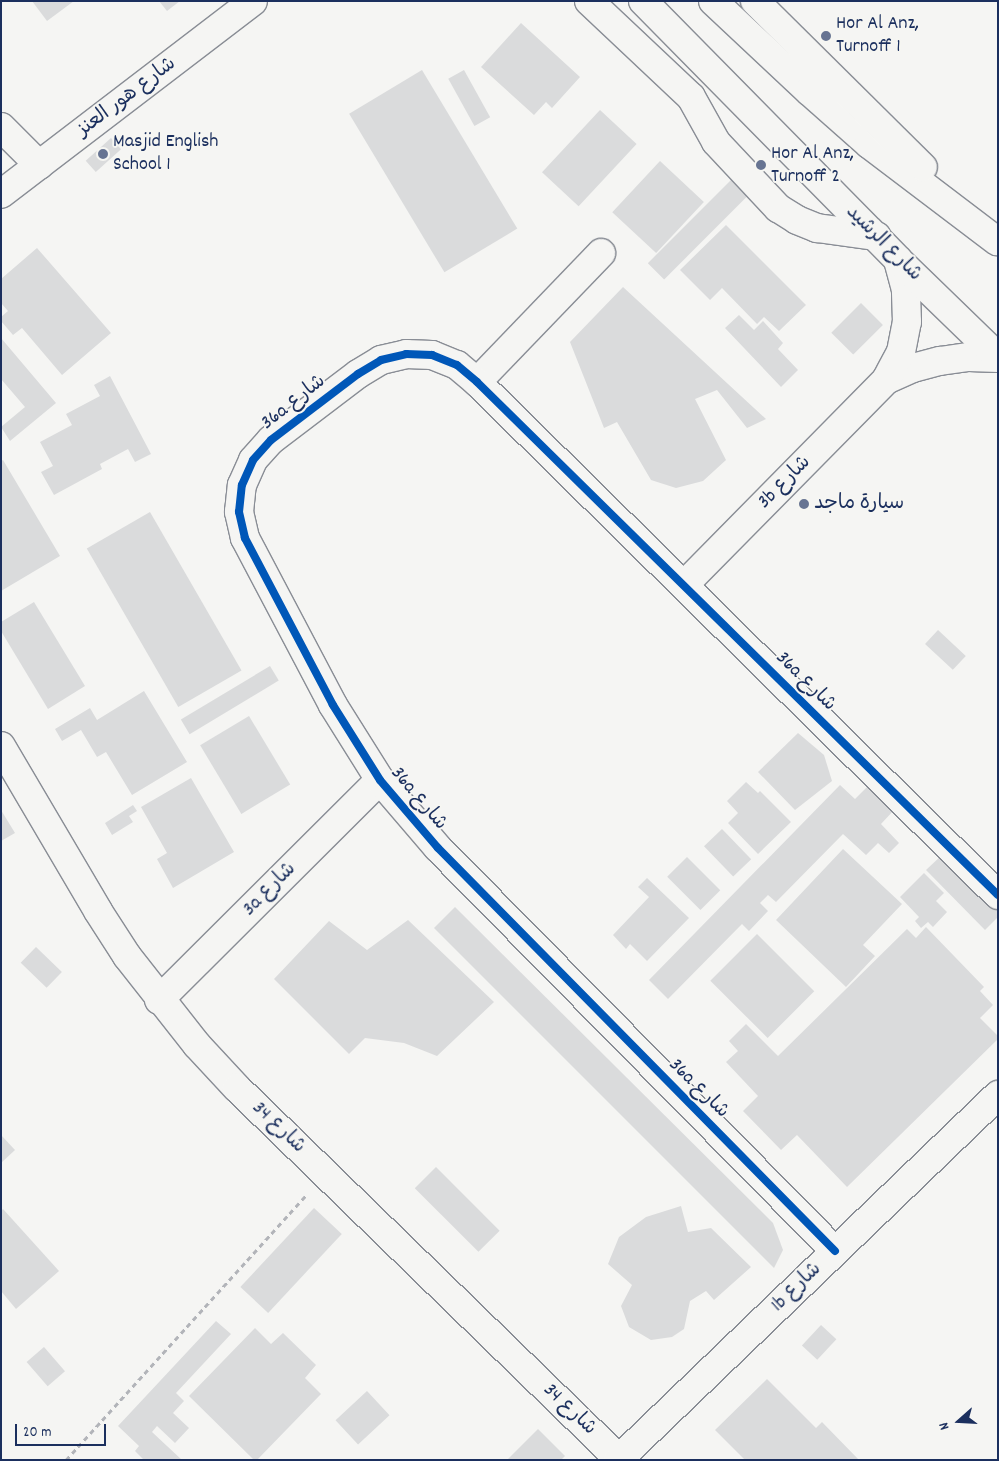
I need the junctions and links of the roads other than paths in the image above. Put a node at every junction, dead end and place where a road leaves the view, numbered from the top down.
1 (253, 1) edge
2 (589, 1) edge
3 (643, 1) edge
4 (714, 1) edge
5 (755, 1) edge
6 (1, 127) edge
7 (39, 165) junction
8 (1, 194) edge
9 (876, 236) junction
10 (997, 242) edge
11 (601, 253) dead end
12 (898, 260) junction
13 (998, 358) edge
14 (886, 380) junction
15 (477, 382) junction
16 (684, 585) junction
17 (1, 746) edge
18 (380, 780) junction
19 (998, 895) edge
20 (159, 1000) junction
21 (998, 1095) edge
22 (835, 1251) junction
23 (618, 1459) edge

1 - 7 street, شارع هور العنز
2 - 9 street
3 - 9 street, شارع الرشيد
4 - 10 street
5 - 10 street
6 - 7 street
7 - 8 street, شارع هور العنز
9 - 12 street, شارع الرشيد
11 - 15 street
12 - 13 street, شارع الرشيد
12 - 14 street, 3b شارع
13 - 14 street, 3b شارع
14 - 16 street, 3b شارع
15 - 16 street, 36a شارع
15 - 18 street, 36a شارع
16 - 19 street, 36a شارع
17 - 20 street, شارع 34
18 - 20 street, 3a شارع
18 - 22 street, 36a شارع
20 - 23 street, شارع 34
21 - 22 street, 1b شارع
22 - 23 street, 1b شارع

